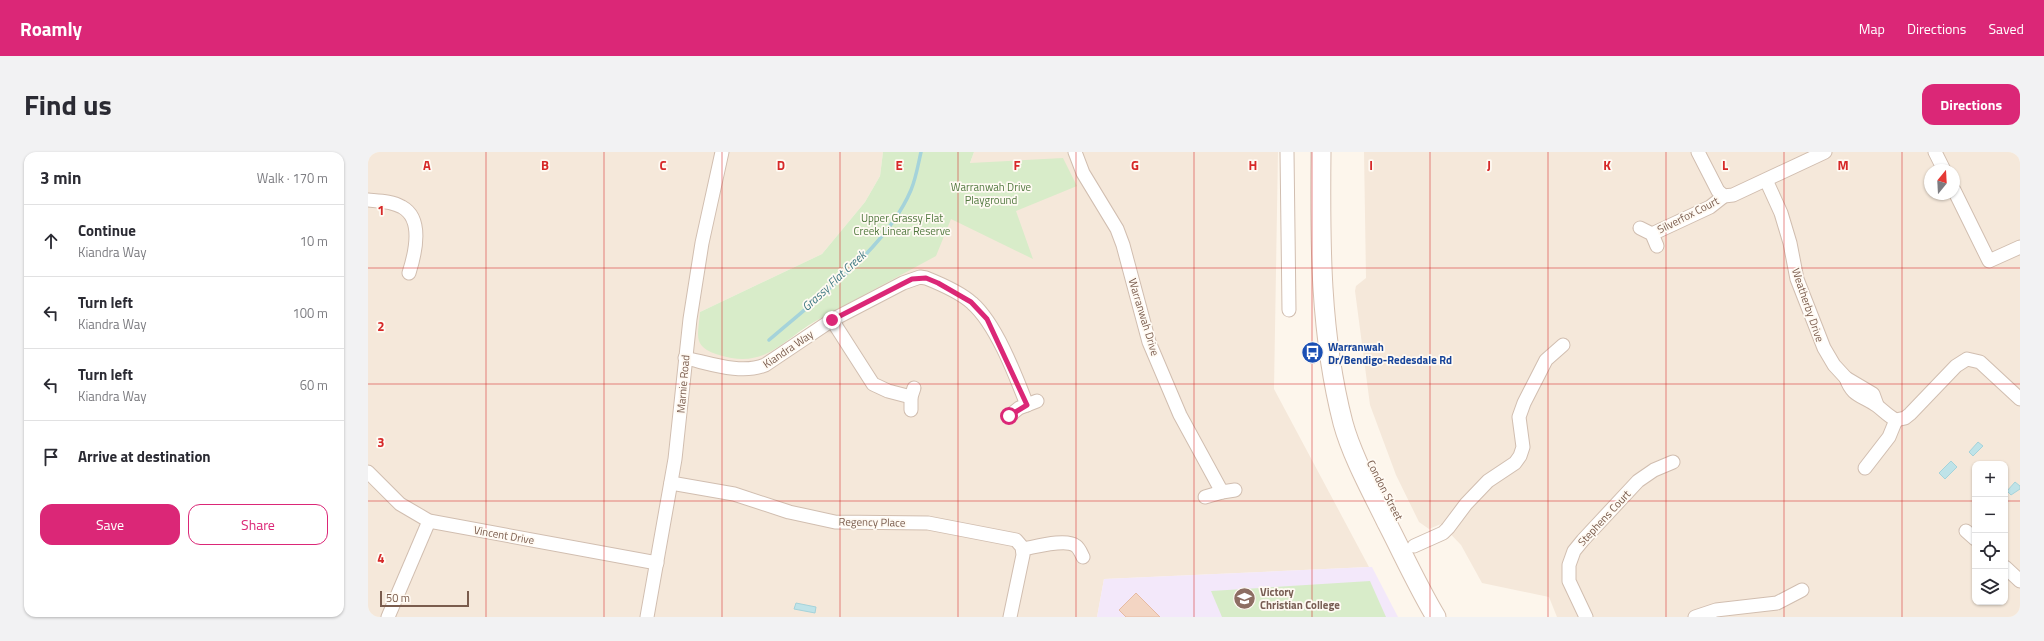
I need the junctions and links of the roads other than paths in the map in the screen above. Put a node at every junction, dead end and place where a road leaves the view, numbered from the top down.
1 (722, 152) edge
2 (1075, 152) edge
3 (1287, 152) edge
4 (1321, 152) edge
5 (1698, 152) edge
6 (1825, 152) edge
7 (1935, 152) edge
8 (1941, 164) edge
9 (1766, 180) junction
10 (1724, 196) junction
11 (368, 200) edge
12 (1959, 200) edge
13 (1640, 228) dead end
14 (1652, 234) junction
15 (1657, 246) dead end
16 (2020, 247) edge
17 (409, 273) dead end
18 (1289, 310) dead end
19 (832, 320) junction
20 (1563, 345) dead end
21 (685, 358) junction
22 (1331, 359) junction
23 (912, 398) dead end
24 (2020, 399) edge
25 (1009, 416) dead end
26 (1896, 420) junction
27 (1673, 462) dead end
28 (1863, 470) dead end
29 (368, 472) edge
30 (671, 484) junction
31 (1235, 490) dead end
32 (1222, 492) junction
33 (1205, 497) dead end
34 (429, 521) junction
35 (1414, 546) junction
36 (1023, 550) junction
37 (1083, 557) dead end
38 (657, 563) junction
39 (2007, 569) edge
40 (2020, 581) edge
41 (1802, 590) dead end
42 (388, 617) edge
43 (647, 617) edge
44 (1010, 617) edge
45 (1436, 617) edge
46 (1450, 617) edge
47 (1586, 617) edge
48 (1695, 617) edge

1 - 21 street, Marnie Road
2 - 32 street, Warranwah Drive
3 - 18 street
4 - 22 main road, Condon Street
5 - 10 street
6 - 9 street
7 - 8 street
9 - 10 street
9 - 26 street, Weatherby Drive
10 - 14 street, Silverfox Court
11 - 17 street
12 - 16 street
13 - 14 street
14 - 15 street
19 - 21 street, Kiandra Way
19 - 23 street
19 - 25 street, Kiandra Way
20 - 35 street
21 - 30 street, Marnie Road
22 - 35 main road, Condon Street
22 - 45 main road, Condon Street
24 - 26 street
26 - 28 street
27 - 47 street, Stephens Court
29 - 34 street, Vincent Drive
30 - 36 street, Regency Place
30 - 38 street, Marnie Road
31 - 32 street
32 - 33 street
34 - 38 street, Vincent Drive
34 - 42 street
35 - 46 main road, Condon Street
36 - 37 street
36 - 44 street
38 - 43 street, Marnie Road
39 - 40 street
41 - 48 street

